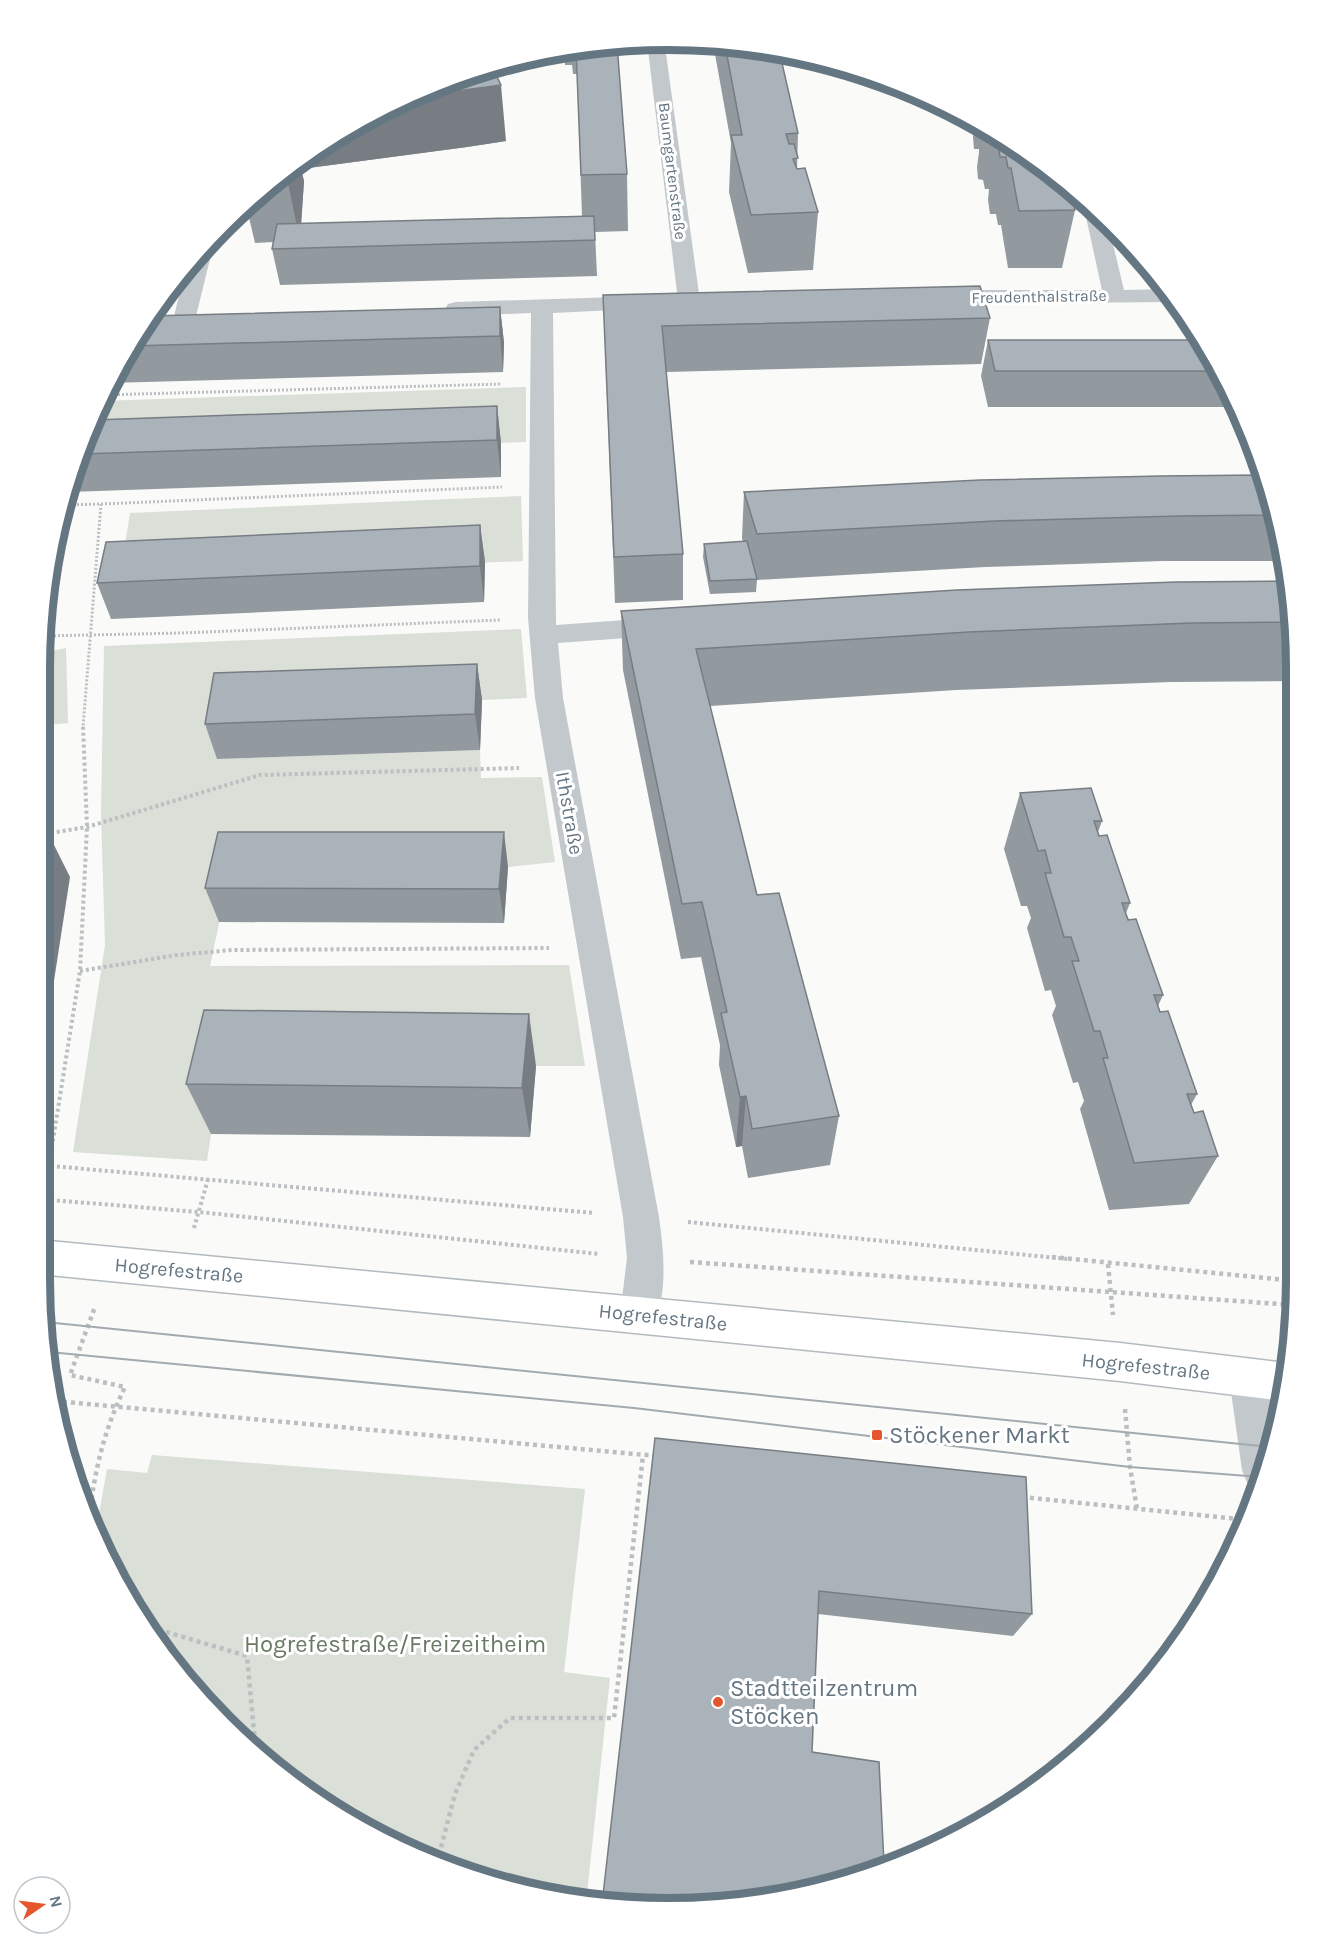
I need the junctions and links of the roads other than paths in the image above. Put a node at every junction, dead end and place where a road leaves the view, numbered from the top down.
1 (657, 50) edge
2 (1098, 225) edge
3 (197, 268) edge
4 (1114, 295) junction
5 (1161, 296) edge
6 (914, 298) edge
7 (689, 301) junction
8 (713, 301) edge
9 (542, 306) junction
10 (435, 309) edge
11 (184, 316) junction
12 (208, 316) edge
13 (161, 317) edge
14 (693, 624) edge
15 (542, 626) junction
16 (50, 1258) edge
17 (639, 1315) junction
18 (1268, 1380) edge
19 (1265, 1435) edge

1 - 7 street, Baumgartenstraße
2 - 4 street
3 - 11 street
4 - 5 street, Freudenthalstraße
4 - 6 street, Freudenthalstraße
7 - 8 street
7 - 9 street
9 - 10 street
9 - 15 street, Ithstraße
11 - 12 street
11 - 13 street
14 - 15 street
15 - 17 street, Ithstraße
16 - 17 street, Hogrefestraße
17 - 18 street, Hogrefestraße
18 - 19 street

